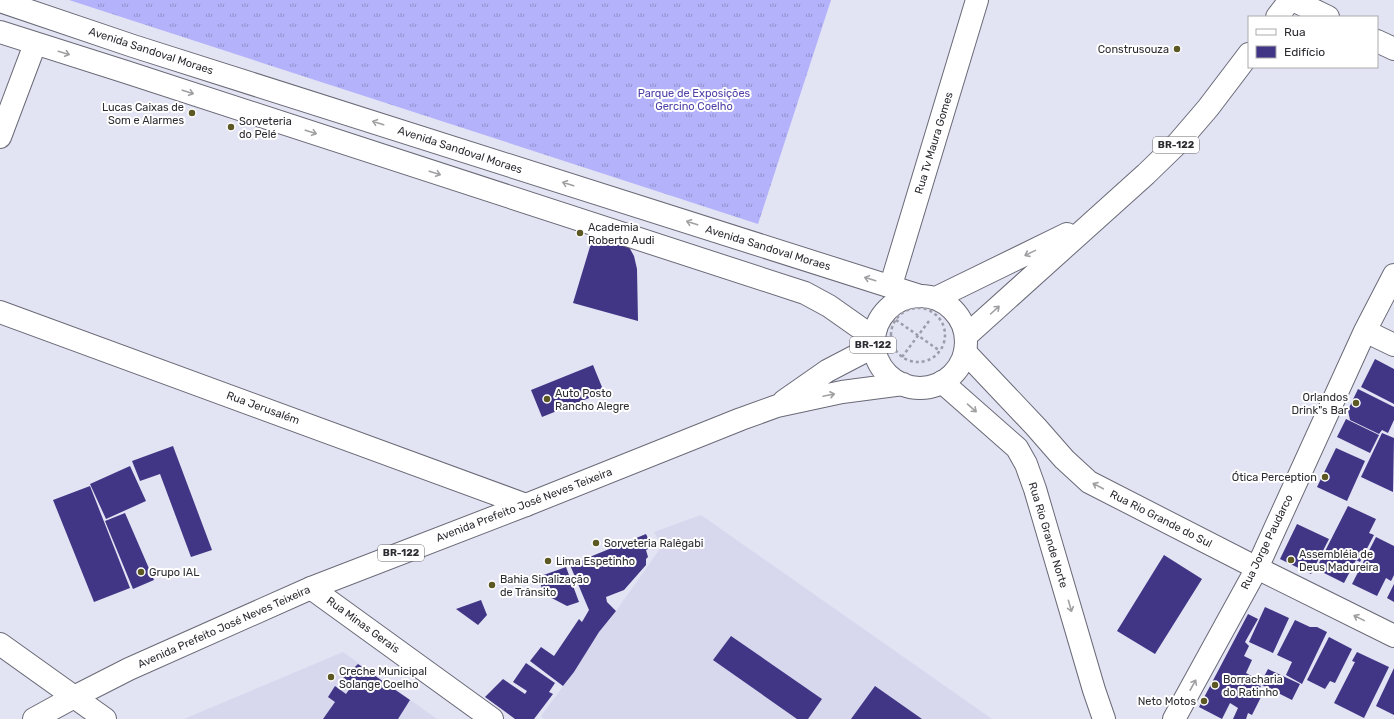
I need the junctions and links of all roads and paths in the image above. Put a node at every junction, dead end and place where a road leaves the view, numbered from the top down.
1 (977, 0) edge
2 (1292, 0) edge
3 (0, 1) edge
4 (1278, 16) edge
5 (1326, 16) edge
6 (0, 32) edge
7 (1378, 41) edge
8 (35, 44) junction
9 (133, 46) junction
10 (1394, 49) edge
11 (1248, 55) edge
12 (126, 72) junction
13 (0, 137) edge
14 (1090, 223) junction
15 (1394, 275) edge
16 (891, 285) junction
17 (930, 303) junction
18 (0, 312) edge
19 (896, 320) junction
20 (1365, 331) junction
21 (919, 336) junction
22 (873, 342) junction
23 (966, 344) junction
24 (1394, 345) edge
25 (940, 351) junction
26 (902, 357) junction
27 (942, 382) junction
28 (904, 384) junction
29 (777, 406) junction
30 (526, 505) junction
31 (1257, 568) junction
32 (311, 588) junction
33 (1394, 636) edge
34 (0, 644) edge
35 (74, 696) junction
36 (34, 719) edge
37 (106, 719) edge
38 (492, 719) edge
39 (1104, 719) edge
40 (1174, 719) edge

1 - 16 main road, Rua Tv Maura Gomes
2 - 4 main road
2 - 5 main road
3 - 9 main road, Avenida Sandoval Moraes
6 - 8 main road
7 - 10 main road
8 -> 12 main road
8 - 13 main road
9 - 12 main road
16 -> 9 main road, Avenida Sandoval Moraes
11 - 14 main road, BR-122
12 -> 22 main road
14 -> 17 main road, BR-122
23 -> 14 main road, BR-122
15 - 20 main road, Rua Jorge Paudarco
16 - 17 main road, Avenida Sandoval Moraes
17 - 19 path
17 - 21 path
17 - 22 main road, BR-122
17 - 23 main road, Avenida Sandoval Moraes
17 - 25 path
18 - 30 main road, Rua Jerusalém
19 - 21 path
19 - 26 path
20 - 24 main road
20 - 31 main road, Rua Jorge Paudarco
21 - 25 path
21 - 26 path
22 - 28 main road, BR-122
22 - 29 main road, Avenida Prefeito José Neves Teixeira / BR-122
23 - 27 main road, BR-122
31 -> 23 main road, Rua Rio Grande do Sul
25 - 26 path
27 - 28 main road, BR-122
27 -> 39 main road, Rua Rio Grande Norte
29 -> 28 main road, Avenida Prefeito José Neves Teixeira / BR-122
29 - 30 main road, Avenida Prefeito José Neves Teixeira / BR-122
30 - 32 main road, Avenida Prefeito José Neves Teixeira / BR-122
33 -> 31 main road, Rua Rio Grande do Sul
40 -> 31 main road, Rua Jorge Paudarco
32 - 35 main road, Avenida Prefeito José Neves Teixeira / BR-122
32 - 38 main road, Rua Minas Gerais
34 - 35 main road
35 - 36 main road, Avenida Prefeito José Neves Teixeira / BR-122
35 - 37 main road

